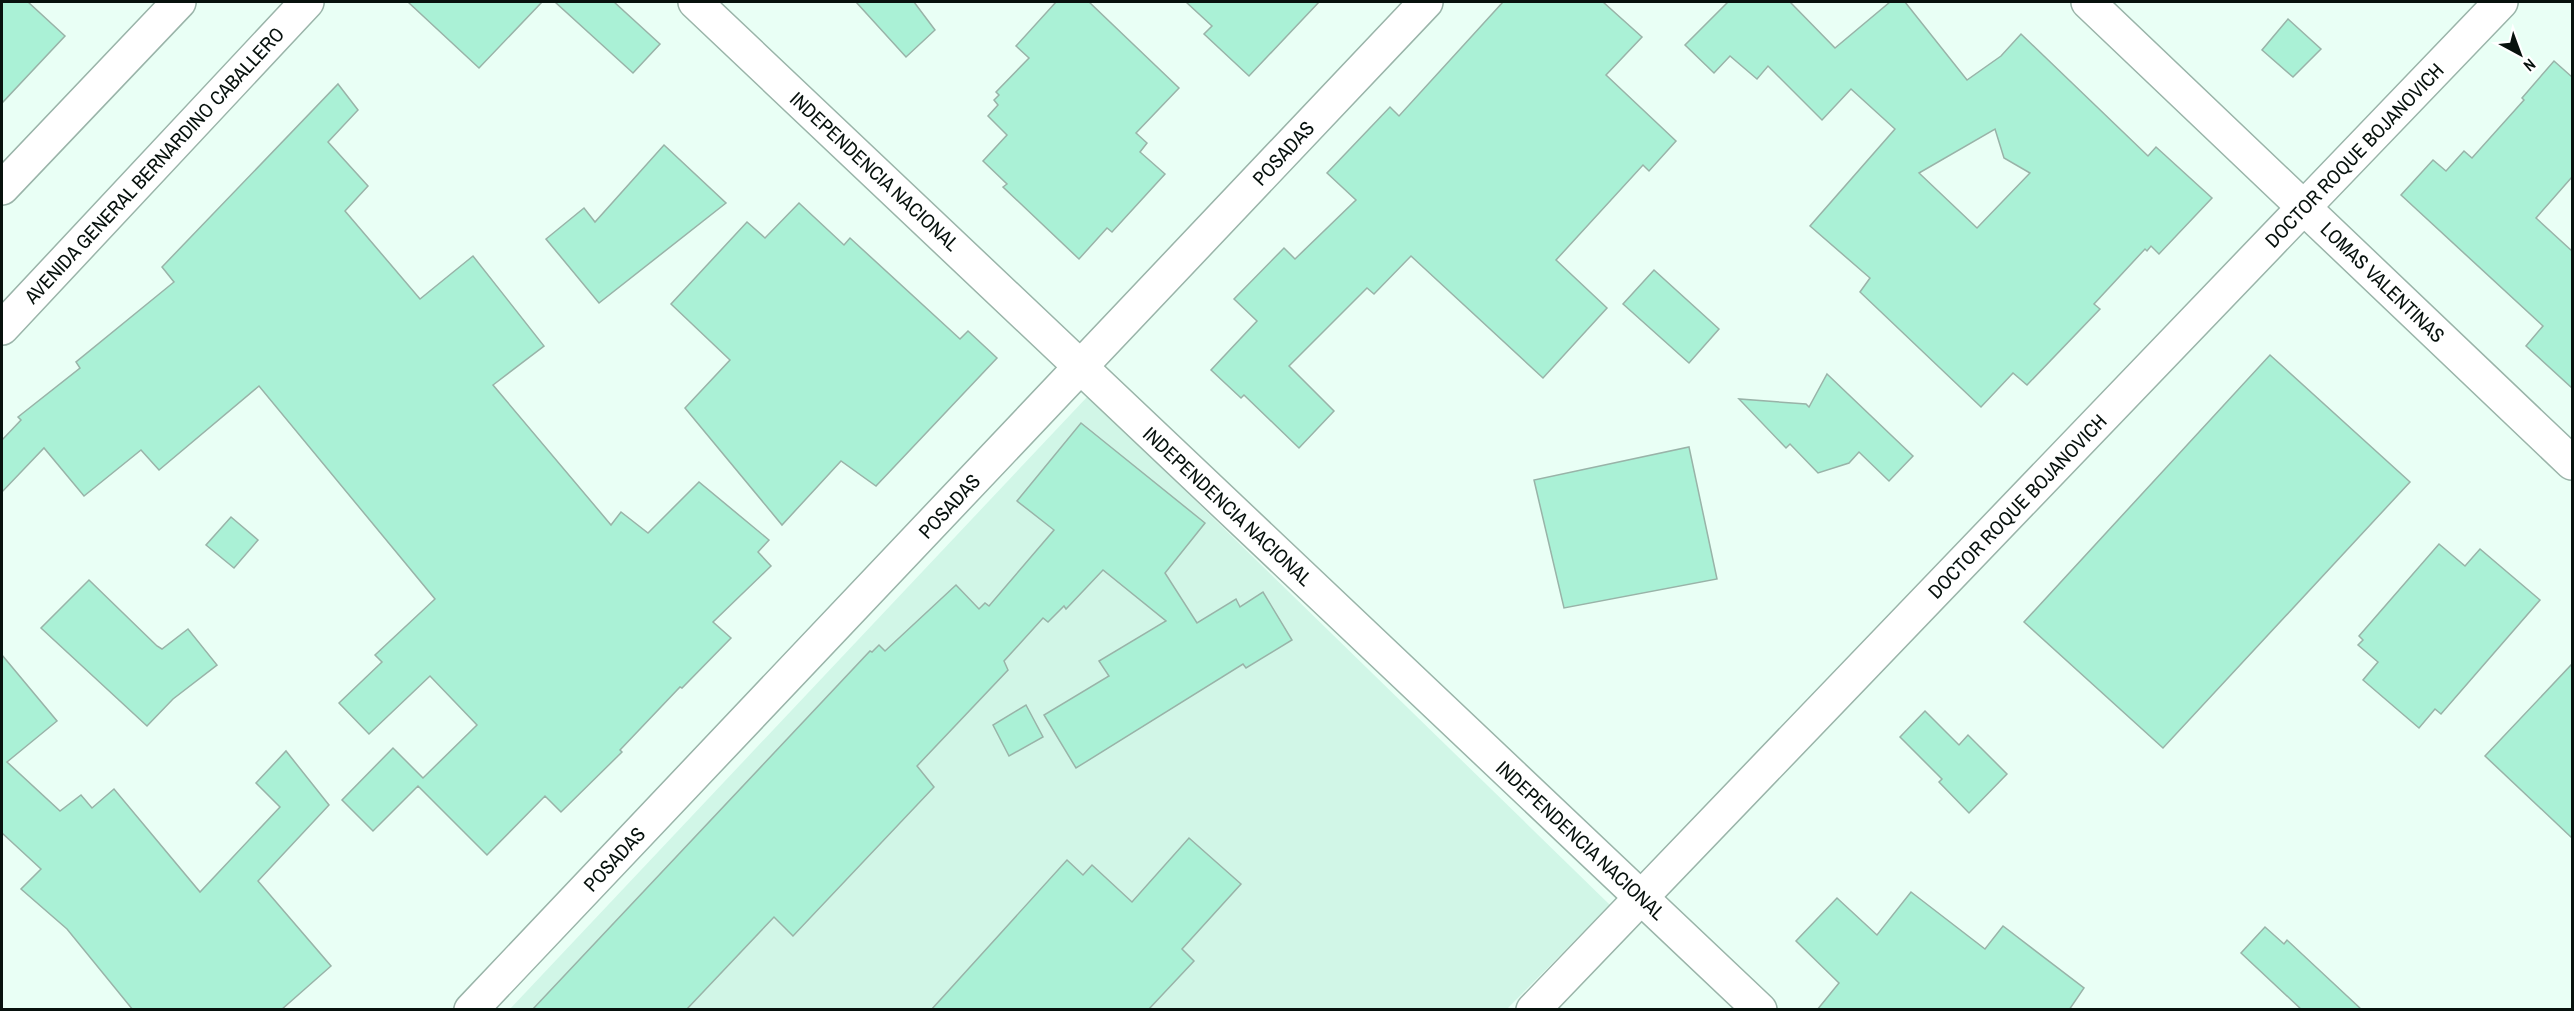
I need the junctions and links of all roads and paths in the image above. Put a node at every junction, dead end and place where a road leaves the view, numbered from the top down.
1 (179, 2) edge
2 (307, 2) edge
3 (695, 2) edge
4 (1426, 2) edge
5 (2088, 2) edge
6 (2500, 2) edge
7 (2, 188) edge
8 (2304, 208) junction
9 (2, 328) edge
10 (1081, 367) junction
11 (2572, 463) edge
12 (1640, 896) junction
13 (471, 1010) edge
14 (1533, 1010) edge
15 (1760, 1010) edge

1 - 7 main road
2 - 9 main road, AVENIDA GENERAL BERNARDINO CABALLERO
3 - 10 main road, INDEPENDENCIA NACIONAL
4 - 10 main road, POSADAS
5 - 8 main road, LOMAS VALENTINAS
6 - 8 main road, DOCTOR ROQUE BOJANOVICH
8 - 11 main road, LOMAS VALENTINAS
8 - 12 main road, DOCTOR ROQUE BOJANOVICH
10 - 12 main road, INDEPENDENCIA NACIONAL
10 - 13 main road, POSADAS
12 - 14 main road, DOCTOR ROQUE BOJANOVICH
12 - 15 main road, INDEPENDENCIA NACIONAL

